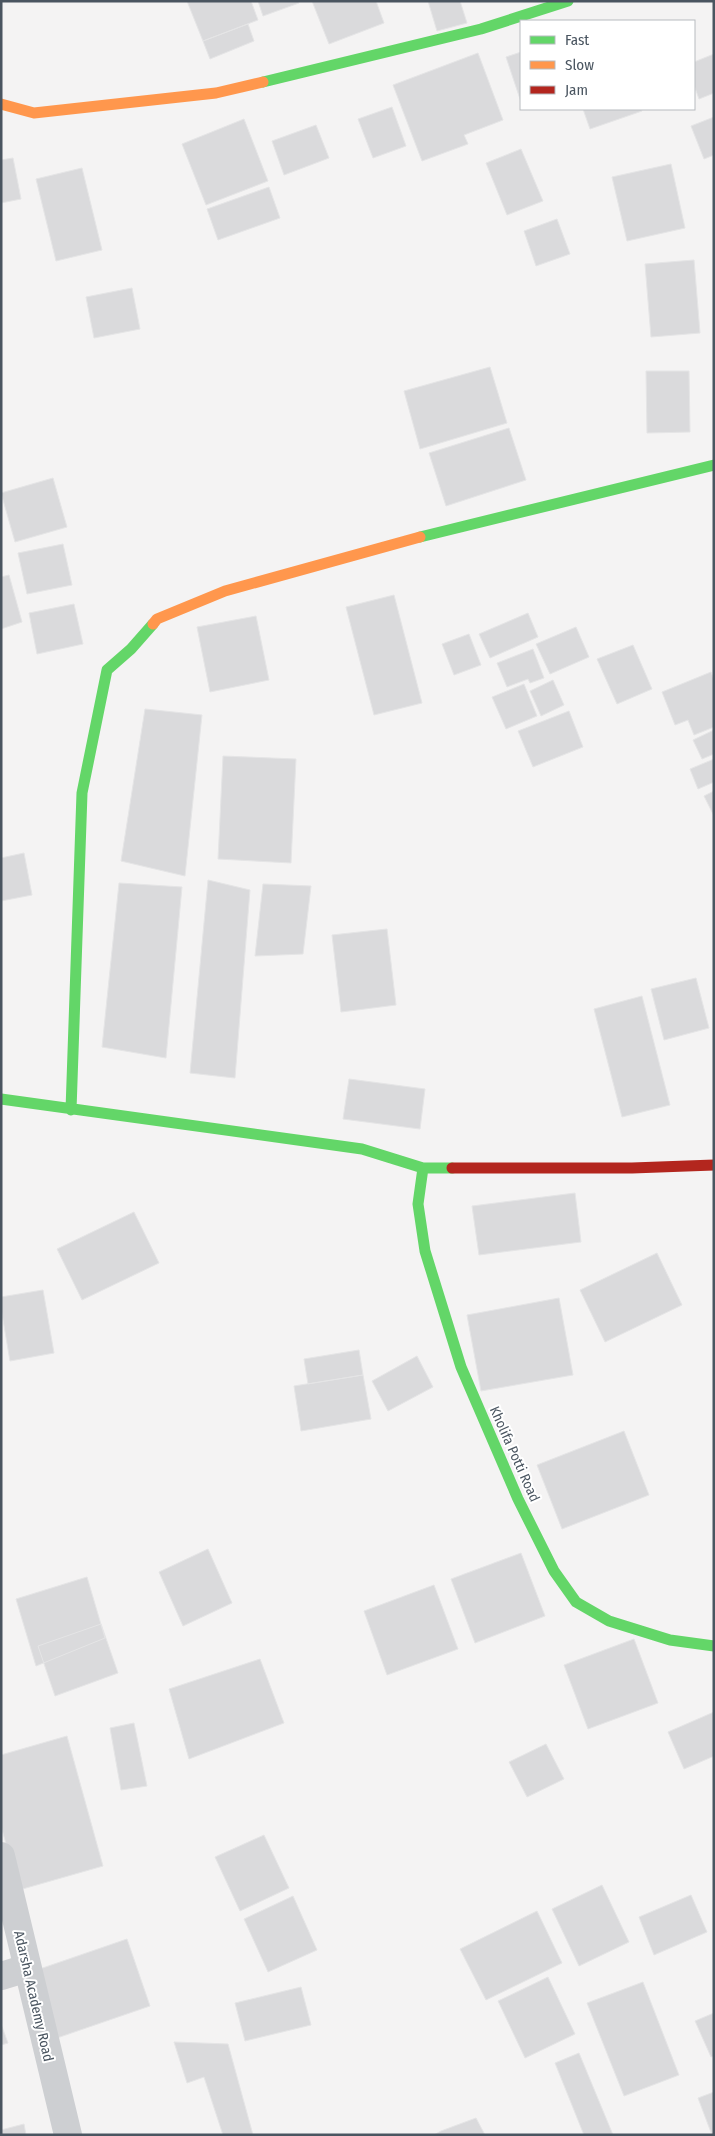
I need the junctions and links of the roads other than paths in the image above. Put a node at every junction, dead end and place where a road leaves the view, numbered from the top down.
1 (568, 1) edge
2 (1, 104) edge
3 (714, 465) edge
4 (1, 1098) edge
5 (70, 1110) junction
6 (714, 1165) edge
7 (423, 1168) junction
8 (714, 1646) edge
9 (1, 1856) edge
10 (27, 1968) junction
11 (1, 1976) edge
12 (68, 2135) edge

1 - 2 street
3 - 5 street
4 - 5 street
5 - 7 street
6 - 7 street
7 - 8 street, Kholifa Potti Road
9 - 10 street, Adarsha Academy Road
10 - 11 street
10 - 12 street, Adarsha Academy Road

